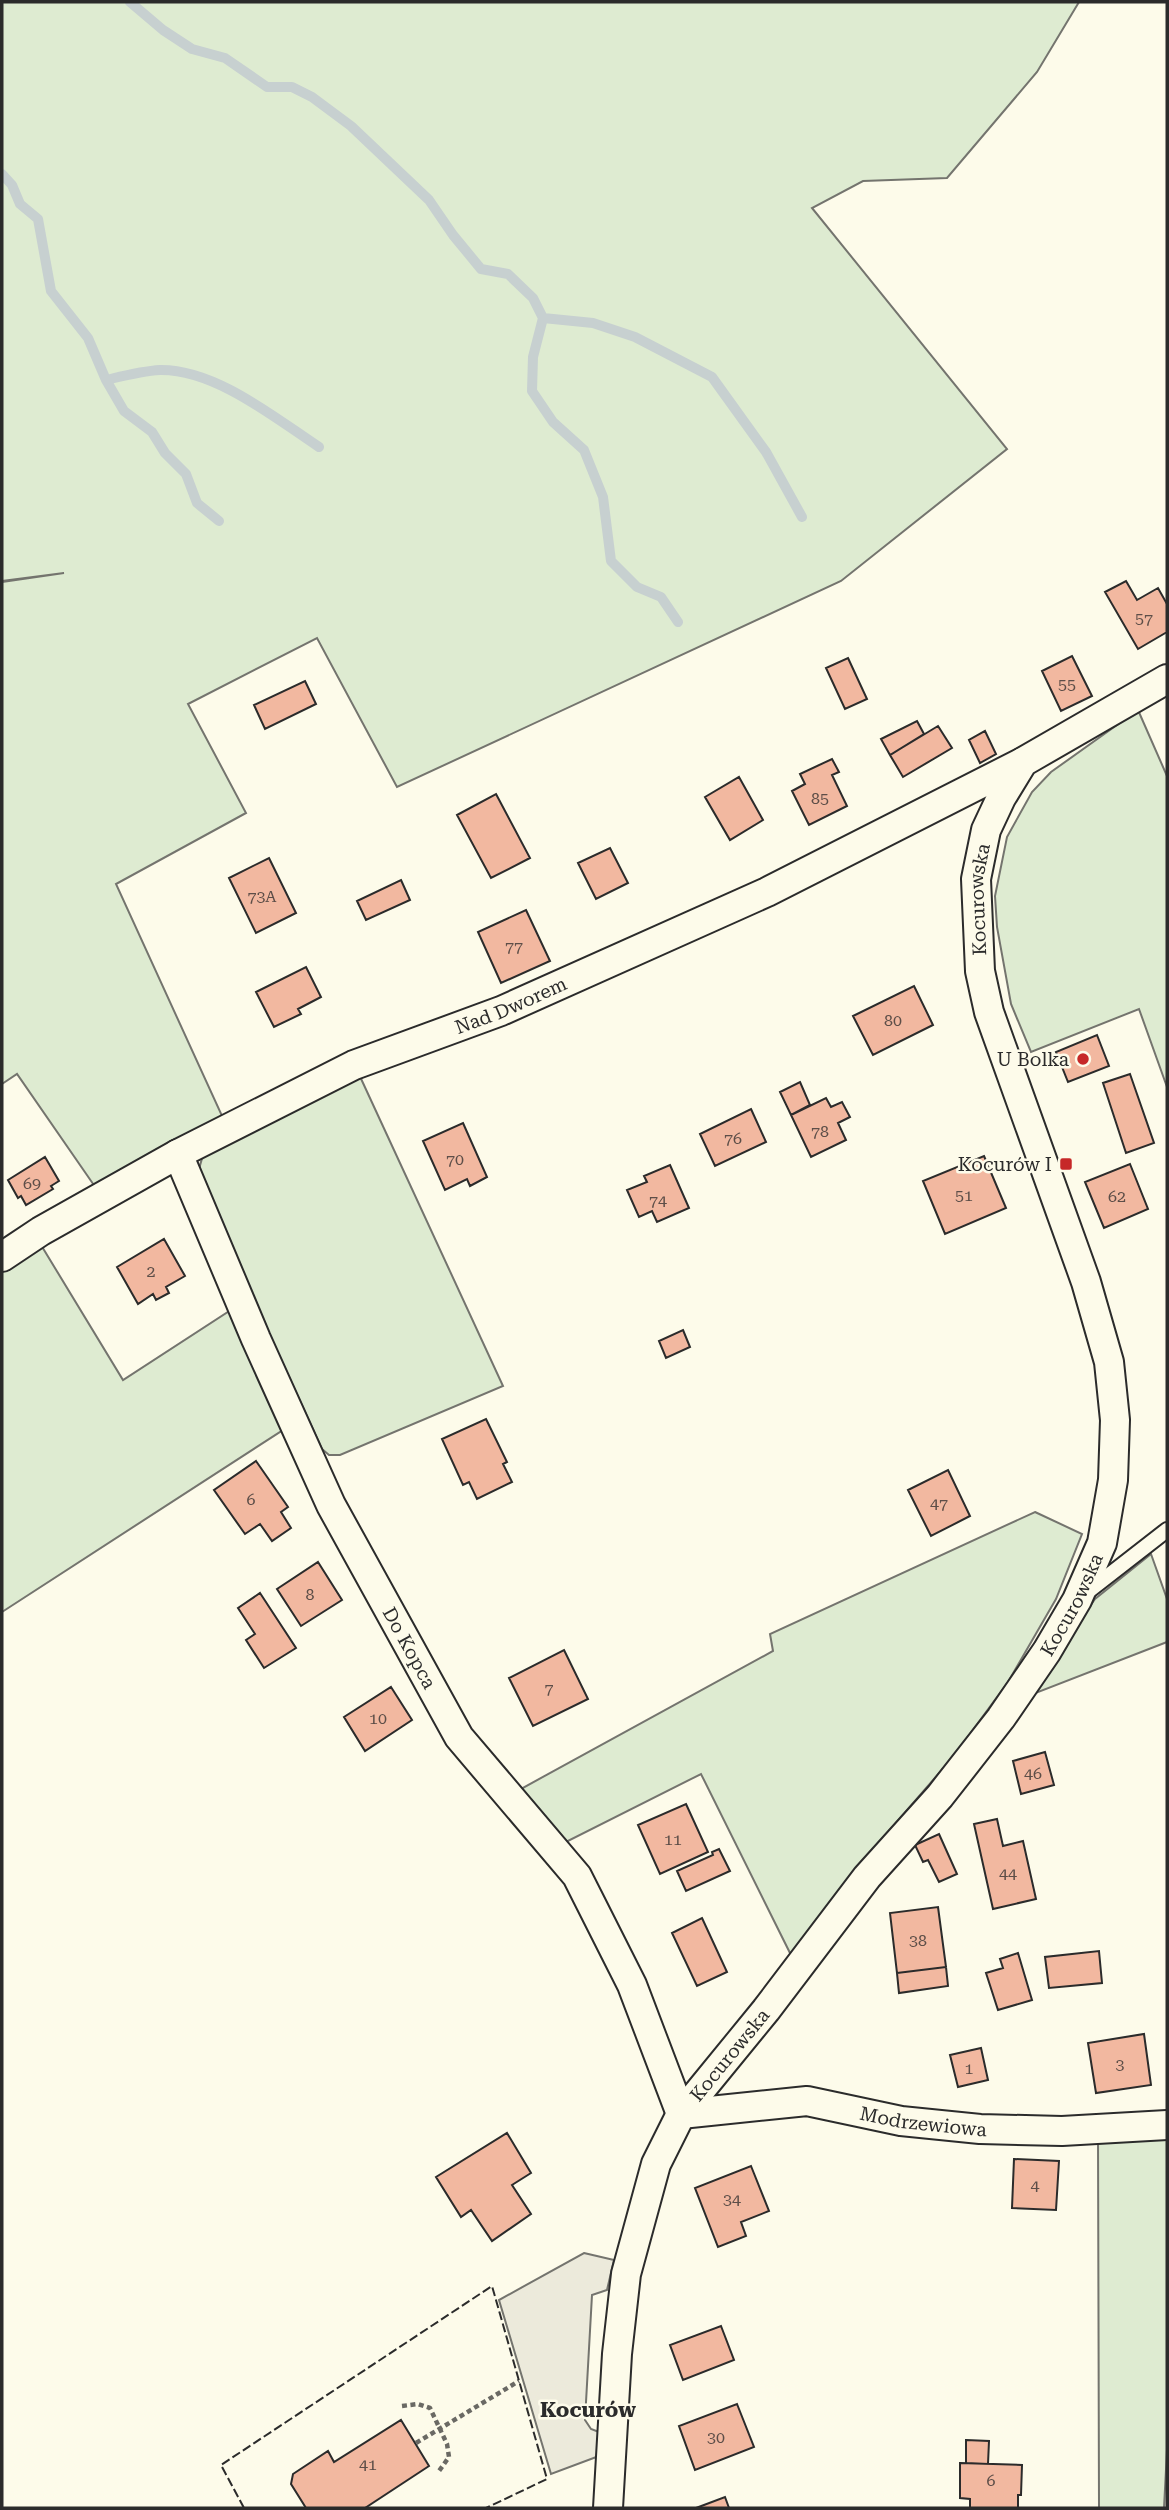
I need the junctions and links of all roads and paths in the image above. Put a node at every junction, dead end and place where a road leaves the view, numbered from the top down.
1 (1167, 679) edge
2 (1023, 762) junction
3 (178, 1154) junction
4 (2, 1257) edge
5 (1167, 1530) edge
6 (1077, 1600) junction
7 (681, 2114) junction
8 (1167, 2126) edge
9 (519, 2381) dead end
10 (402, 2406) dead end
11 (439, 2428) junction
12 (415, 2443) dead end
13 (439, 2471) dead end
14 (608, 2508) edge

1 - 2 street
2 - 3 street, Nad Dworem
2 - 6 street, Kocurowska
3 - 4 street, Nad Dworem
3 - 7 street, Do Kopca
5 - 6 lane
6 - 7 street, Kocurowska
7 - 8 street, Modrzewiowa
7 - 14 street, Kocurowska
9 - 11 path
10 - 11 path
11 - 12 path
11 - 13 path

